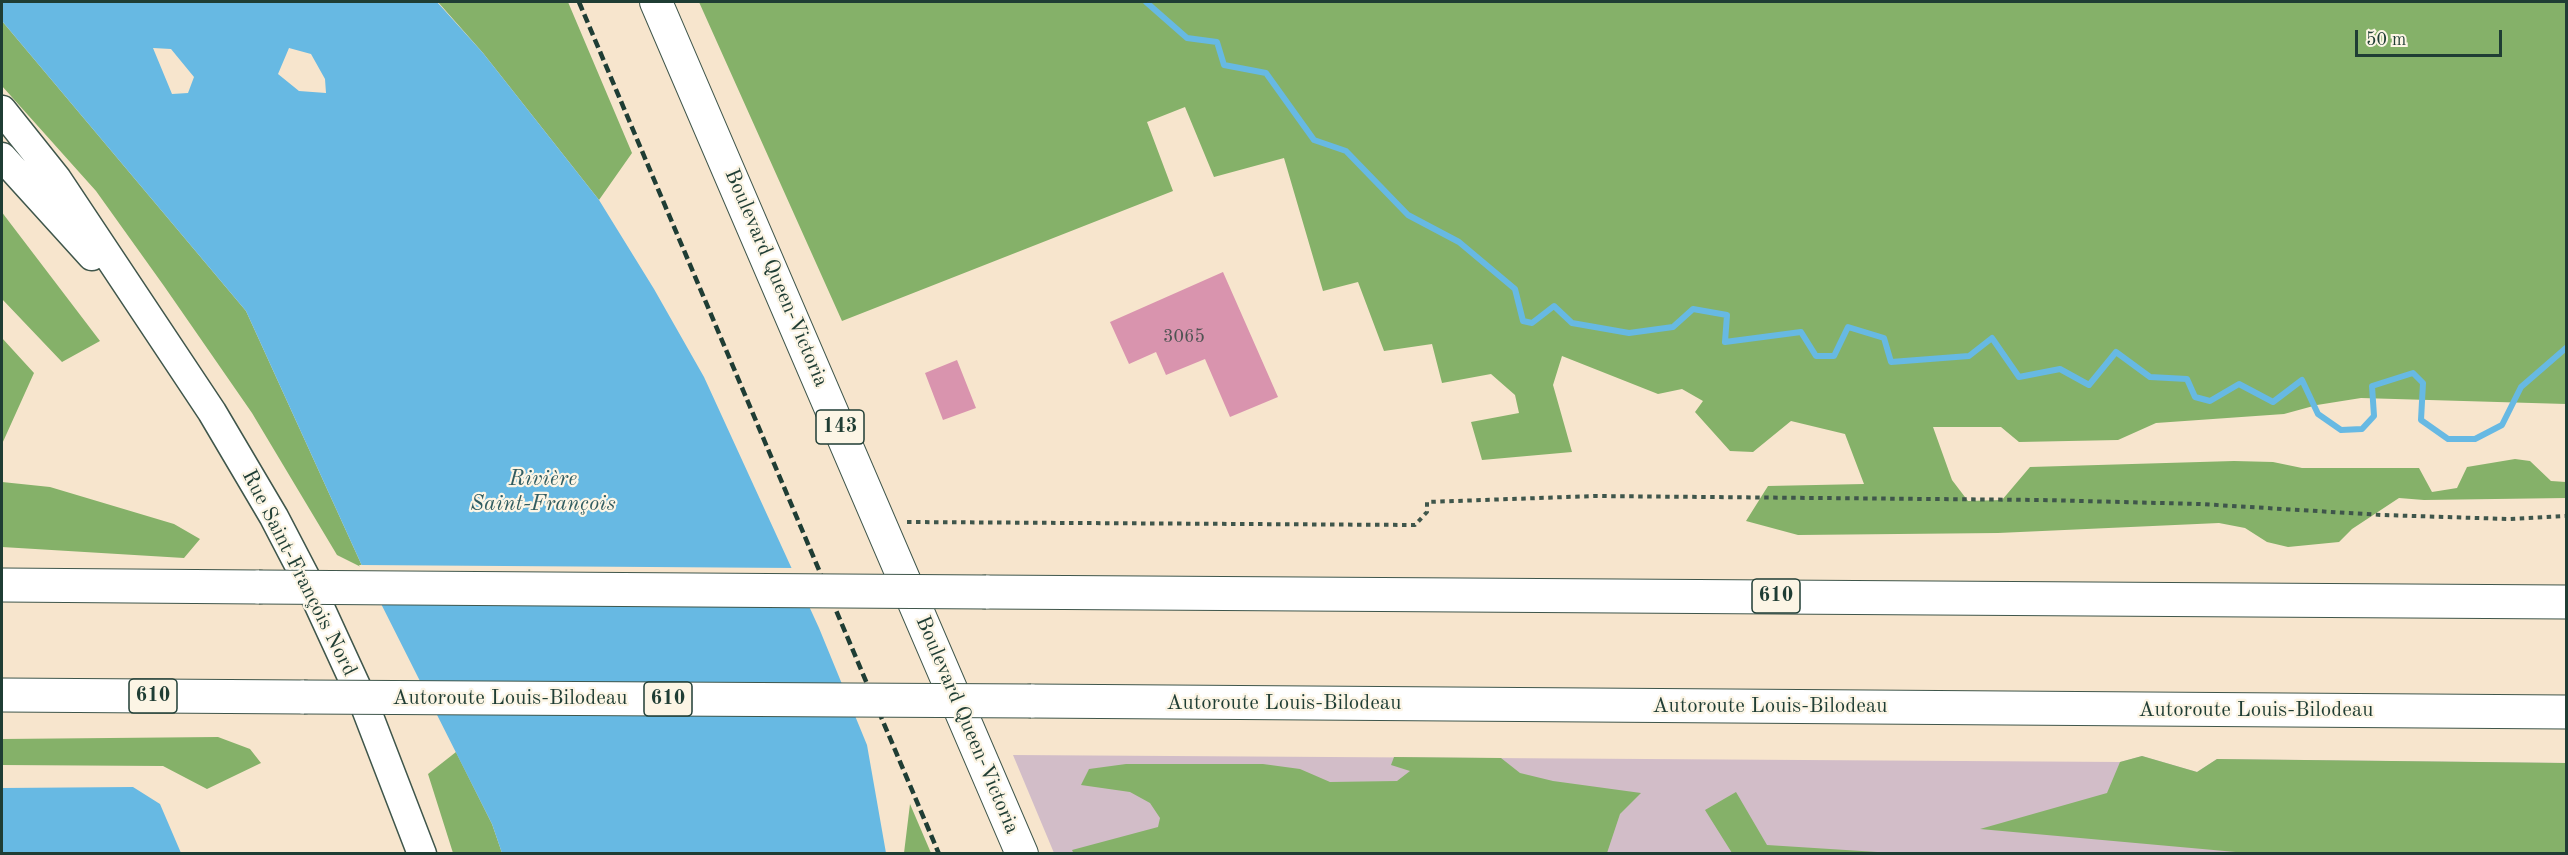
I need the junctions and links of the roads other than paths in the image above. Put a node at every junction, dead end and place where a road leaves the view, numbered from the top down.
1 (656, 2) edge
2 (2, 111) edge
3 (2, 157) edge
4 (143, 310) junction
5 (2, 585) edge
6 (2566, 602) edge
7 (2, 695) edge
8 (2566, 712) edge
9 (422, 854) edge
10 (1022, 854) edge

1 - 10 main road, Boulevard Queen-Victoria / 143
2 - 4 street, Rue Saint-François Nord
3 - 4 street, Rue Saint-François Nord
4 - 9 street, Rue Saint-François Nord
5 - 6 highway, 610, bridge
7 - 8 highway, Autoroute Louis-Bilodeau / 610, bridge

